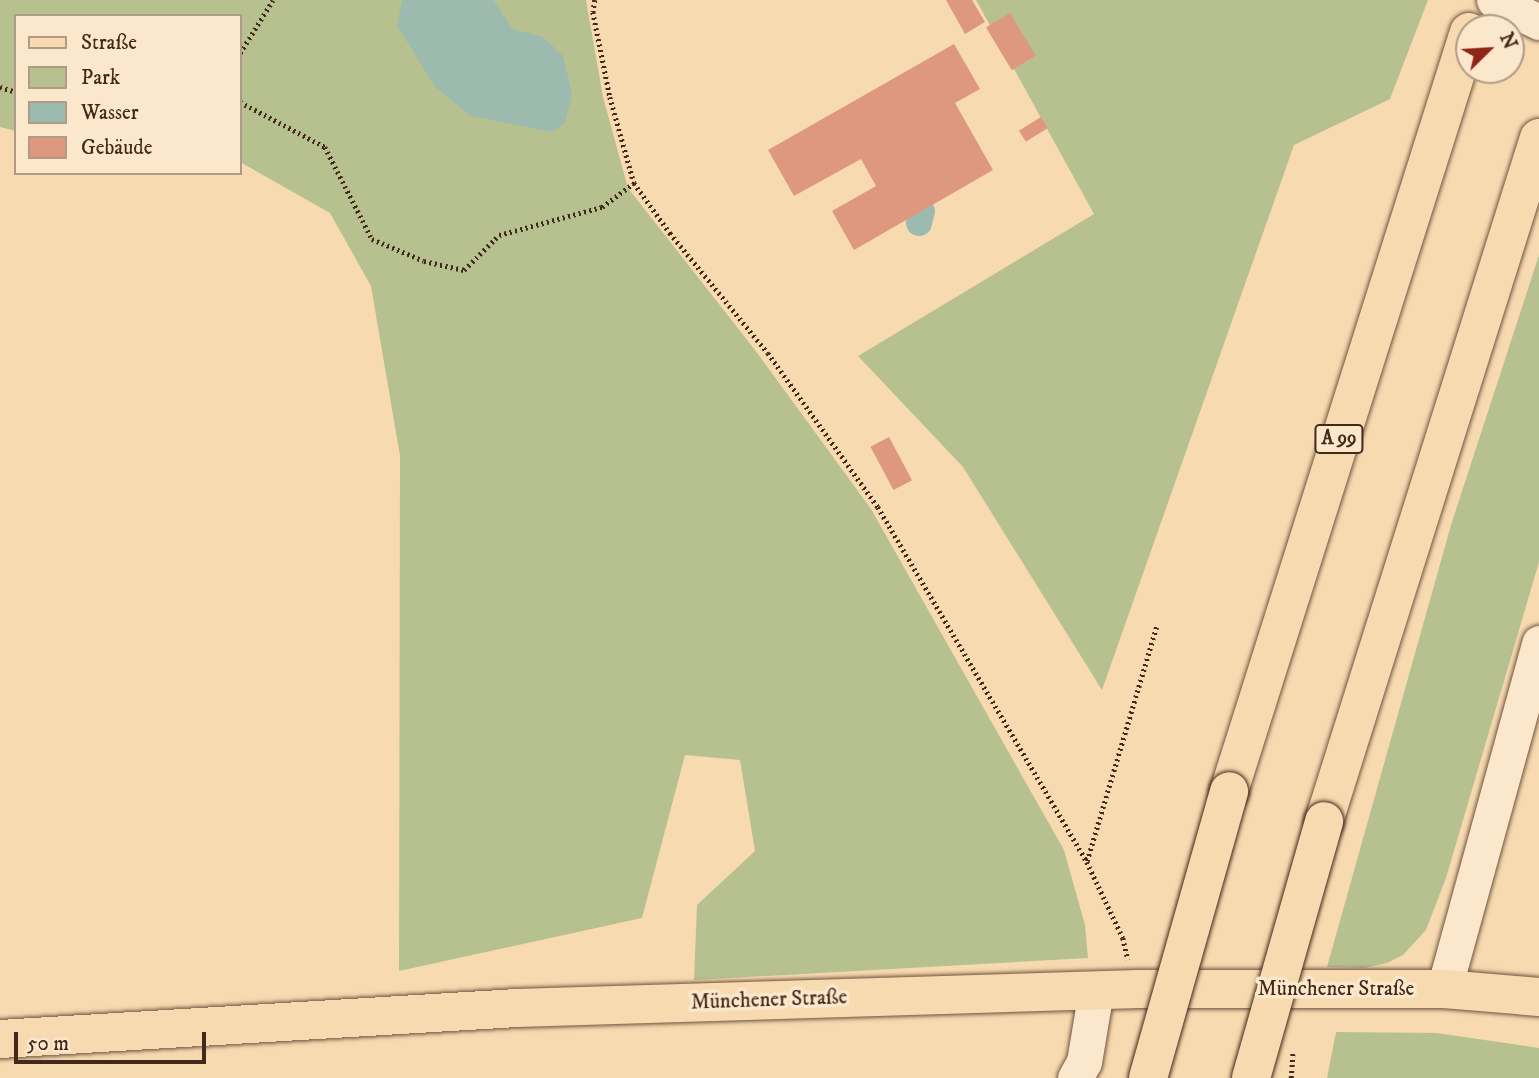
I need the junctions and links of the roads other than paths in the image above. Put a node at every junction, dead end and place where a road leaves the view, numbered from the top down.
1 (1494, 0) edge
2 (1539, 22) edge
3 (1455, 71) edge
4 (1539, 138) edge
5 (1539, 643) edge
6 (1444, 989) junction
7 (1113, 990) junction
8 (1539, 997) edge
9 (0, 1039) edge
10 (1075, 1078) edge
11 (1148, 1078) edge
12 (1251, 1078) edge

1 - 2 lane
3 - 11 main road, A 99, bridge
4 - 12 main road, bridge
5 - 6 lane
6 - 7 main road, Münchener Straße
6 - 8 main road, Münchener Straße
7 - 9 main road, Münchener Straße
7 - 10 lane

